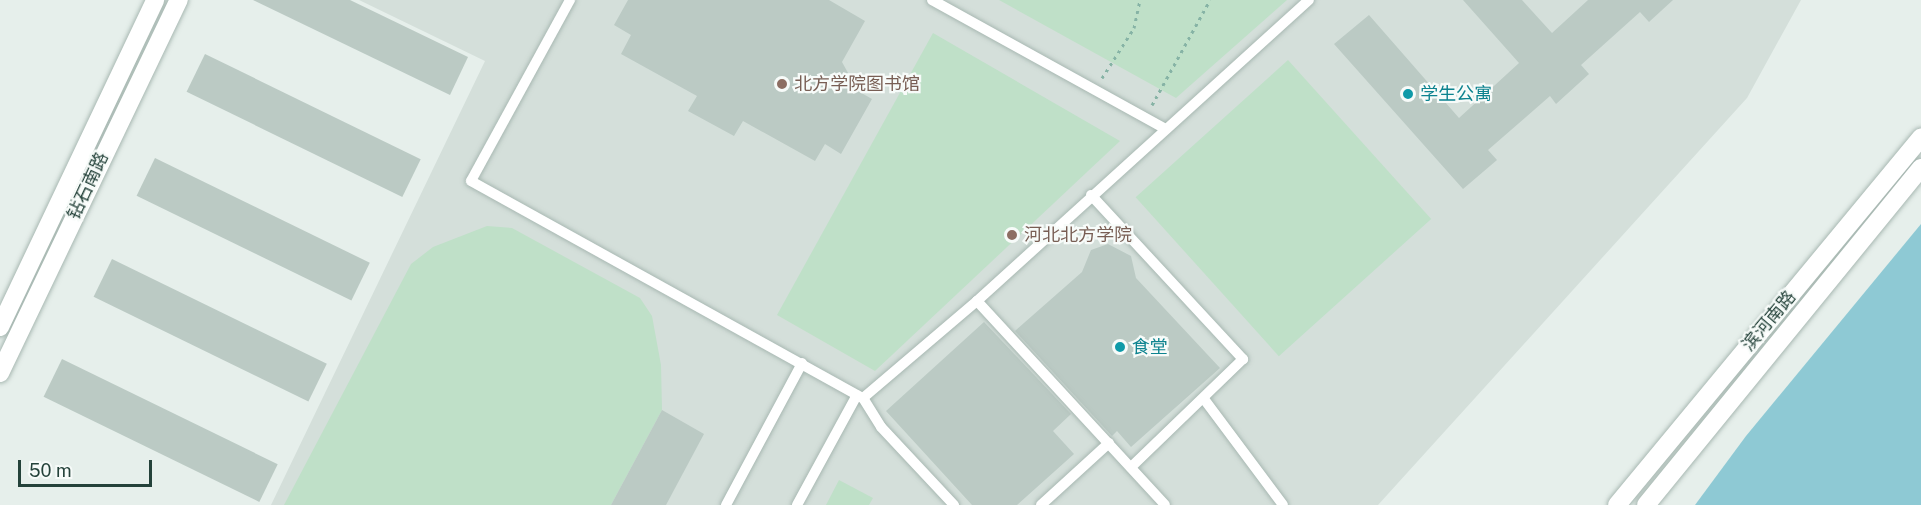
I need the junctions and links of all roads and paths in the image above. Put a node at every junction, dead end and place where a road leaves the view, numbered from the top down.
1 (155, 0) edge
2 (179, 0) edge
3 (570, 0) edge
4 (932, 0) edge
5 (1140, 0) edge
6 (1210, 0) edge
7 (1309, 0) edge
8 (1095, 90) junction
9 (1145, 117) junction
10 (1164, 128) junction
11 (1921, 137) edge
12 (1921, 168) edge
13 (1091, 195) junction
14 (977, 301) junction
15 (0, 327) edge
16 (802, 363) junction
17 (0, 373) edge
18 (860, 396) junction
19 (1204, 399) junction
20 (1109, 443) junction
21 (1131, 467) junction
22 (726, 505) edge
23 (797, 505) edge
24 (954, 505) edge
25 (1041, 505) edge
26 (1165, 505) edge
27 (1283, 505) edge
28 (1617, 505) edge
29 (1646, 505) edge

1 - 15 main road, 钻石南路
2 - 17 main road, 钻石南路
3 - 16 lane
4 - 8 lane
5 - 8 path
6 - 9 path
7 - 10 lane
8 - 9 lane
9 - 10 lane
10 - 13 lane
11 - 28 main road, 滨河南路
12 - 29 main road, 滨河南路
13 - 14 lane
13 - 19 lane
14 - 18 lane
14 - 20 lane
16 - 18 lane
16 - 22 lane
18 - 23 lane
18 - 24 lane
19 - 21 lane
19 - 27 lane
20 - 21 lane
20 - 25 lane
21 - 26 lane

